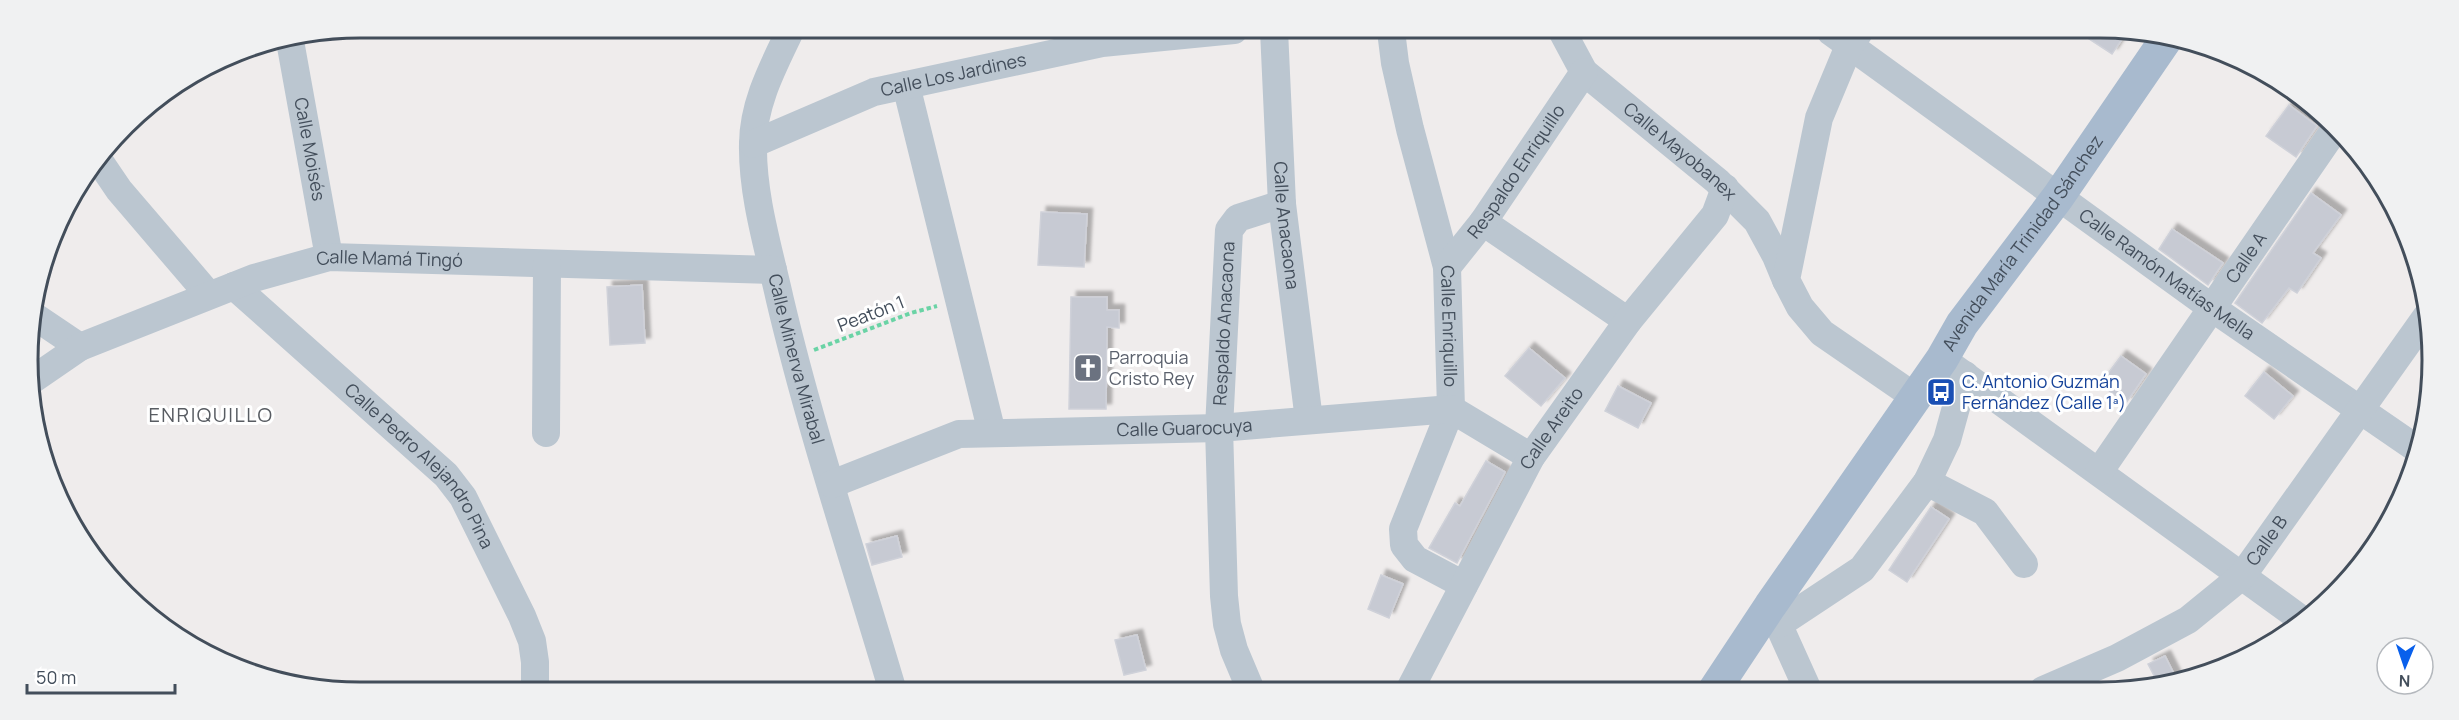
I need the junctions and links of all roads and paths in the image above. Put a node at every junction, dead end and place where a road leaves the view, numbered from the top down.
1 (786, 38) edge
2 (1159, 38) edge
3 (1274, 38) edge
4 (1392, 38) edge
5 (1566, 38) edge
6 (1847, 38) edge
7 (1848, 38) edge
8 (2163, 44) edge
9 (291, 45) edge
10 (1584, 72) junction
11 (906, 85) junction
12 (2330, 136) edge
13 (753, 144) junction
14 (103, 166) edge
15 (1725, 188) junction
16 (2058, 197) junction
17 (1282, 204) junction
18 (1483, 222) junction
19 (329, 257) junction
20 (547, 264) junction
21 (1447, 267) junction
22 (773, 270) junction
23 (1786, 280) junction
24 (221, 290) junction
25 (959, 300) junction
26 (2212, 308) junction
27 (40, 320) edge
28 (1628, 321) junction
29 (2420, 326) edge
30 (80, 347) junction
31 (794, 358) junction
32 (1953, 367) junction
33 (38, 376) edge
34 (1916, 397) junction
35 (1451, 409) junction
36 (2360, 410) junction
37 (1309, 420) junction
38 (1219, 428) junction
39 (546, 433) dead end
40 (992, 433) junction
41 (2410, 445) edge
42 (1531, 457) junction
43 (2099, 472) junction
44 (1927, 482) junction
45 (832, 484) junction
46 (2024, 564) dead end
47 (2242, 576) junction
48 (1464, 585) junction
49 (1774, 615) junction
50 (2296, 615) edge
51 (536, 682) edge
52 (890, 682) edge
53 (1247, 682) edge
54 (1414, 682) edge
55 (1721, 682) edge
56 (1804, 682) edge
57 (2062, 682) edge

1 - 13 street, Calle Minerva Mirabal
2 - 11 street, Calle Los Jardines
3 - 17 street, Calle Anacaona
4 - 21 street, Calle Enriquillo
5 - 10 street, Calle Mayobanex
6 - 23 street
7 - 16 street, Calle Ramón Matías Mella
8 - 16 main road, Avenida María Trinidad Sánchez
9 - 19 street, Calle Moisés
10 - 15 street, Calle Mayobanex
10 - 18 street, Respaldo Enriquillo
11 - 13 street, Calle Los Jardines
11 - 25 street
12 - 26 street, Calle A
13 - 22 street, Calle Minerva Mirabal
14 - 24 street, Calle Pedro Alejandro Pina
15 - 23 street, Calle Mayobanex
15 - 28 street, Calle Areito
16 - 26 street, Calle Ramón Matías Mella
16 - 32 main road, Avenida María Trinidad Sánchez
17 - 37 street, Calle Anacaona
17 - 38 street, Respaldo Anacaona
18 - 21 street, Respaldo Enriquillo
18 - 28 street
19 - 20 street, Calle Mamá Tingó
19 - 24 street, Calle Mamá Tingó
20 - 22 street, Calle Mamá Tingó
20 - 39 street
21 - 35 street, Calle Enriquillo
22 - 31 street, Calle Minerva Mirabal
23 - 34 street, Calle Mayobanex
24 - 30 street, Calle Mamá Tingó
24 - 51 street, Calle Pedro Alejandro Pina
25 - 31 path, Peatón 1
25 - 40 street
26 - 36 street, Calle Ramón Matías Mella
26 - 43 street, Calle A
27 - 30 street
28 - 42 street, Calle Areito
29 - 36 street, Calle B
30 - 33 street, Calle Mamá Tingó
31 - 45 street, Calle Minerva Mirabal
32 - 34 main road, Avenida María Trinidad Sánchez
32 - 43 street
32 - 44 street
34 - 49 main road, Avenida María Trinidad Sánchez
35 - 37 street, Calle Guarocuya
35 - 42 street
35 - 48 street, Calle Enriquillo
36 - 41 street, Calle Ramón Matías Mella
36 - 47 street, Calle B
37 - 38 street, Calle Guarocuya
38 - 40 street, Calle Guarocuya
38 - 53 street, Respaldo Anacaona
40 - 45 street, Calle Guarocuya
42 - 48 street, Calle Areito
43 - 47 street
44 - 46 street
44 - 49 street
45 - 52 street, Calle Minerva Mirabal
47 - 50 street
47 - 57 street, Calle B
48 - 54 street, Calle Areito
49 - 55 main road, Avenida María Trinidad Sánchez
49 - 56 street

